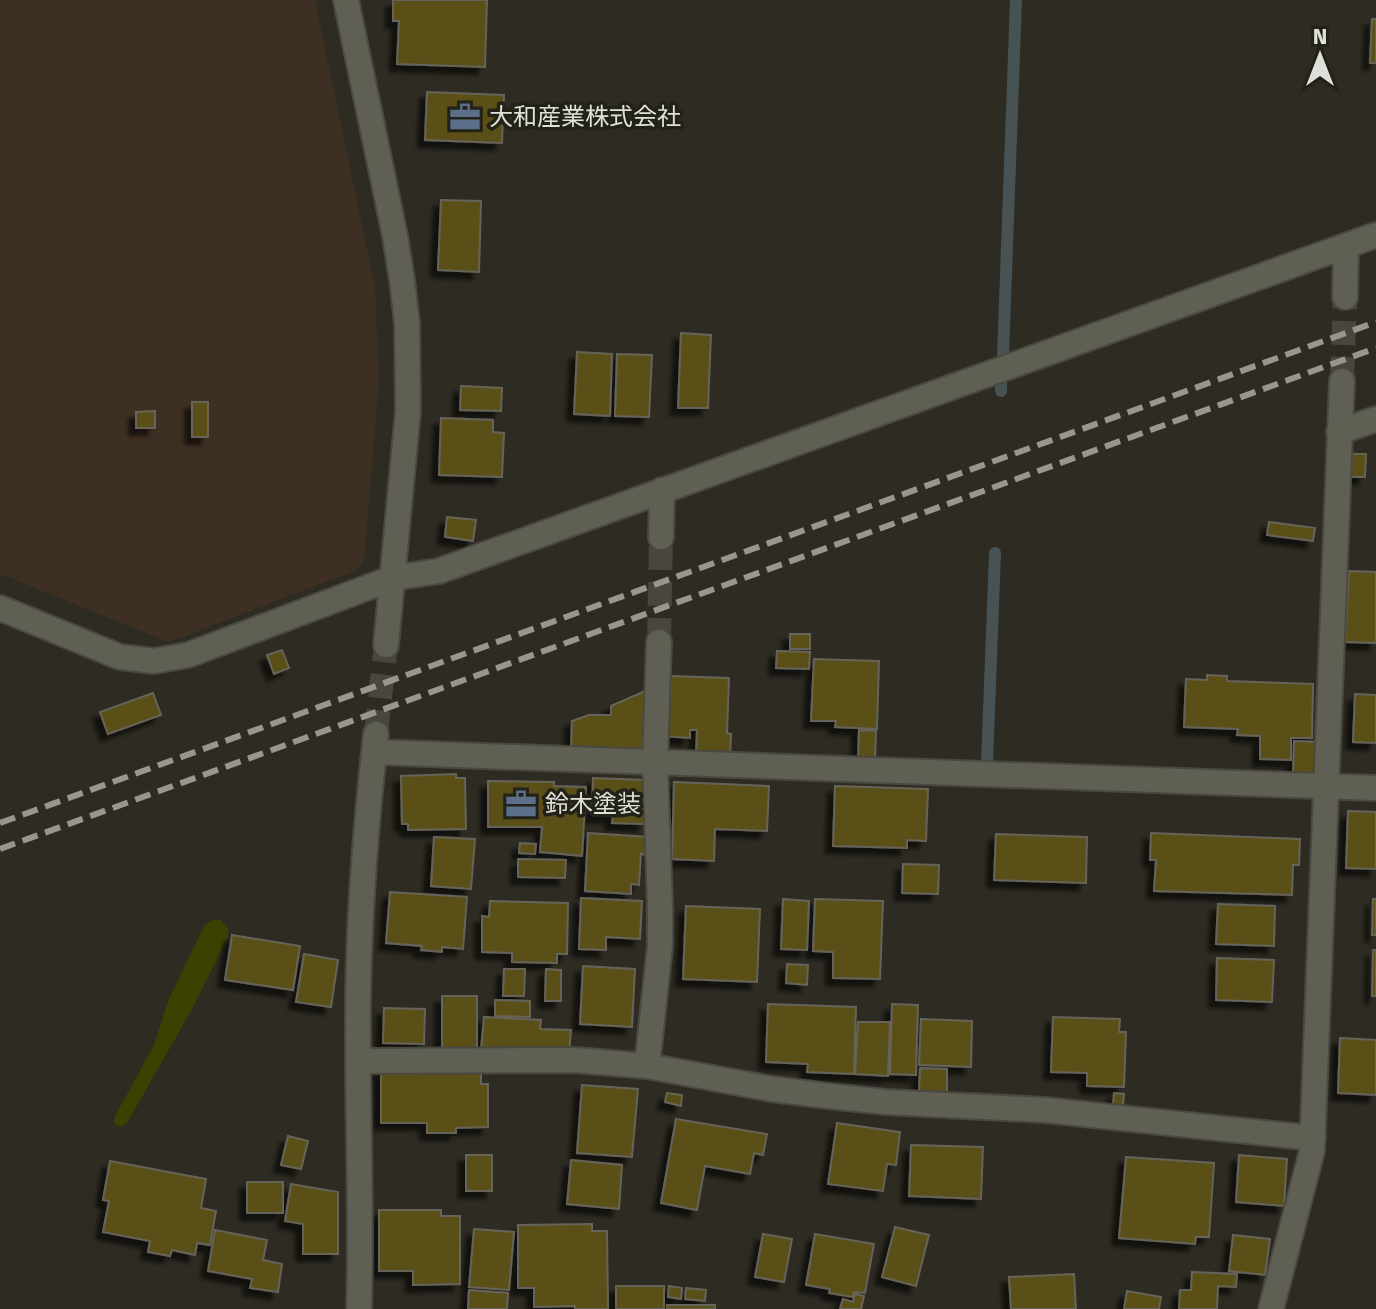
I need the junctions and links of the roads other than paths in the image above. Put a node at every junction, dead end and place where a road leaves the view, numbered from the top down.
1 (346, 0) edge
2 (1376, 235) edge
3 (1346, 246) junction
4 (1345, 297) tunnel mouth
5 (1342, 381) tunnel mouth
6 (1376, 419) edge
7 (1339, 432) junction
8 (662, 490) junction
9 (661, 537) tunnel mouth
10 (393, 578) junction
11 (0, 608) edge
12 (659, 642) tunnel mouth
13 (386, 645) tunnel mouth
14 (655, 762) junction
15 (1326, 786) junction
16 (1376, 788) edge
17 (359, 1061) junction
18 (647, 1066) junction
19 (1313, 1138) junction
20 (359, 1309) edge
21 (1271, 1309) edge

1 - 10 street
2 - 3 street
3 - 4 street
3 - 8 street
5 - 7 street
6 - 7 street
7 - 15 street
8 - 9 street
8 - 10 street
10 - 11 street
10 - 13 street
12 - 14 street
14 - 15 street
14 - 17 street
14 - 18 street
15 - 16 street
15 - 19 street
17 - 18 street
17 - 20 street
18 - 19 street
19 - 21 street

